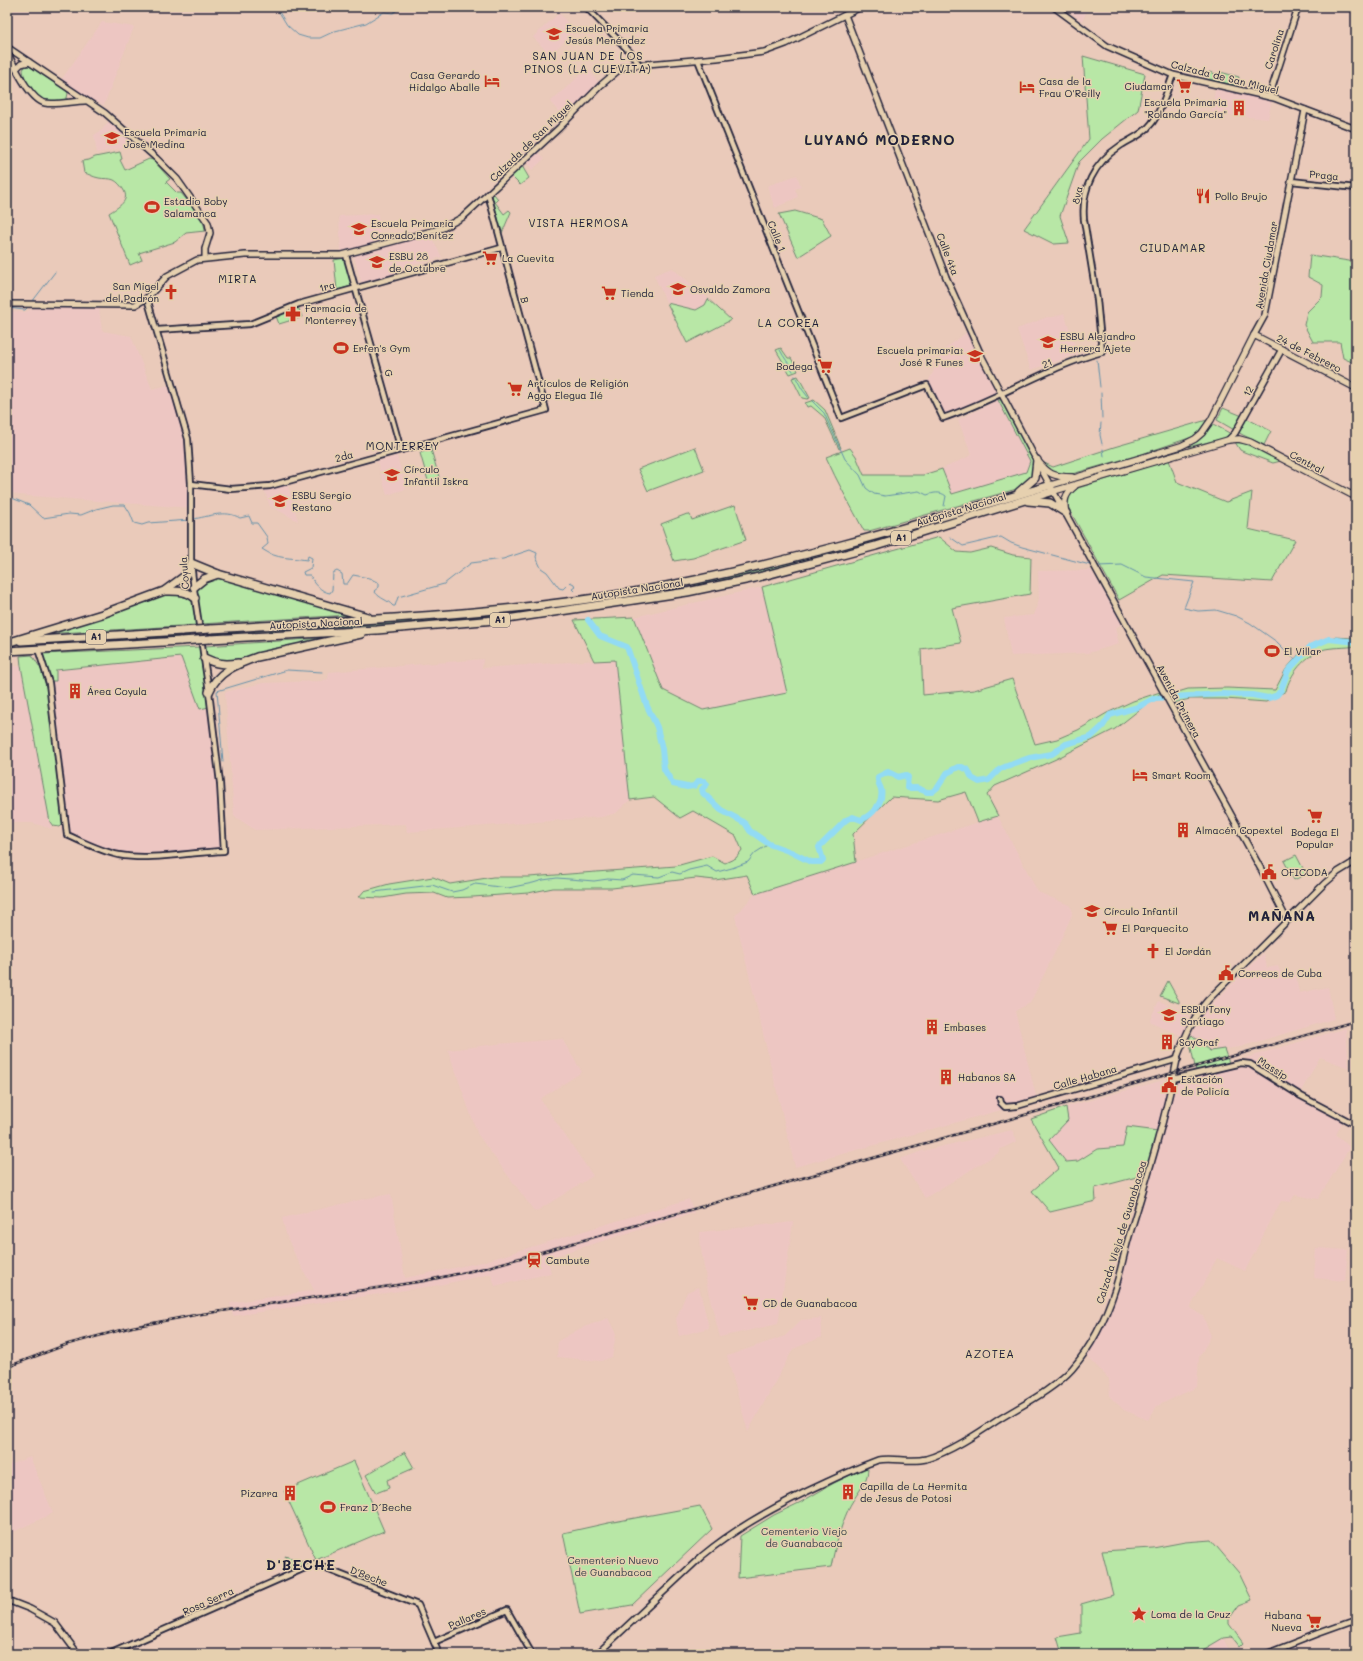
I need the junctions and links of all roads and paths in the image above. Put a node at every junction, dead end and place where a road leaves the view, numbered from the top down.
1 (586, 7) edge
2 (861, 7) edge
3 (1054, 7) edge
4 (1298, 7) edge
5 (845, 15) junction
6 (7, 46) edge
7 (7, 52) edge
8 (698, 60) junction
9 (29, 62) junction
10 (639, 64) junction
11 (16, 69) junction
12 (1173, 74) junction
13 (69, 90) junction
14 (1269, 97) junction
15 (85, 101) junction
16 (65, 102) junction
17 (1305, 110) junction
18 (1356, 129) edge
19 (1291, 181) junction
20 (1356, 188) edge
21 (488, 194) junction
22 (205, 248) junction
23 (501, 248) junction
24 (346, 255) junction
25 (218, 257) junction
26 (205, 258) junction
27 (190, 262) junction
28 (356, 288) junction
29 (147, 298) junction
30 (7, 304) edge
31 (157, 330) junction
32 (1254, 335) junction
33 (1282, 349) junction
34 (1102, 352) joint
35 (928, 385) joint
36 (1356, 388) edge
37 (1001, 394) junction
38 (546, 410) joint
39 (1215, 412) joint
40 (1228, 440) junction
41 (1250, 442) joint
42 (401, 450) junction
43 (1037, 460) junction
44 (1084, 475) junction
45 (1083, 482) junction
46 (191, 484) junction
47 (1052, 488) junction
48 (1356, 497) edge
49 (1014, 500) junction
50 (1066, 513) junction
51 (191, 563) junction
52 (218, 574) junction
53 (194, 587) junction
54 (164, 591) junction
55 (195, 598) junction
56 (374, 619) junction
57 (377, 630) junction
58 (37, 637) junction
59 (8, 642) edge
60 (38, 649) junction
61 (7, 650) edge
62 (204, 658) junction
63 (240, 663) junction
64 (209, 692) junction
65 (1356, 861) edge
66 (1287, 920) junction
67 (1178, 1059) junction
68 (1173, 1079) junction
69 (1000, 1099) dead end
70 (1356, 1125) edge
71 (1356, 1194) edge
72 (1355, 1210) edge
73 (314, 1564) joint
74 (7, 1600) edge
75 (1356, 1620) edge
76 (434, 1642) junction
77 (78, 1654) edge
78 (109, 1654) edge
79 (439, 1654) edge
80 (532, 1654) edge
81 (597, 1654) edge
82 (1266, 1654) edge

1 - 10 street
2 - 5 main road, Calzada de San Miguel
3 - 12 main road, Calzada de San Miguel
4 - 14 main road, Carolina
5 - 8 main road, Calzada de San Miguel
5 - 37 main road, Calle 4ta
6 - 9 main road
7 - 11 main road
8 - 10 main road, Calzada de San Miguel
8 - 35 street, Calle 1
9 - 11 main road
9 - 13 main road
10 - 21 main road, Calzada de San Miguel
11 - 16 main road
12 - 14 main road, Calzada de San Miguel
12 - 34 street, 8va
13 - 15 main road
13 - 16 main road
14 - 17 main road, Calzada de San Miguel
15 - 16 main road
15 - 22 main road
17 - 18 main road, Calzada de San Miguel
17 - 19 main road, Avenida Ciudamar
19 - 20 street, Praga
19 - 32 main road, Avenida Ciudamar
21 - 23 street, B
21 - 24 main road, Calzada de San Miguel
22 - 25 main road
22 - 26 main road
22 - 27 main road
23 - 28 street, 1ra
23 - 38 street, B
24 - 25 main road, Calzada de San Miguel
24 - 28 street, G
25 - 26 main road, Calzada de San Miguel
26 - 27 main road, Calzada de San Miguel
27 - 29 main road
28 - 31 street, 1ra
28 - 42 street, G
29 - 30 main road
29 - 31 street, Coyula
31 - 46 street, Coyula
32 - 33 main road, 24 de Febrero
32 - 39 main road, Avenida Ciudamar
33 - 36 main road, 24 de Febrero
33 - 40 main road, 12
34 - 37 street, 21
35 - 37 street, 21
37 - 43 main road, Calle 4ta
38 - 42 street, 2da
39 - 44 main road, Autopista Nacional / A1
40 - 41 main road, Autopista Nacional / A1
40 - 45 main road, Autopista Nacional / A1
41 - 48 main road, Central
42 - 46 street, 2da
43 - 44 main road
43 - 47 main road, Calle 4ta
43 - 49 highway
44 - 47 main road, Autopista Nacional / A1
45 - 47 main road, Autopista Nacional / A1
45 - 50 main road
46 - 51 street, Coyula
47 - 49 highway, Autopista Nacional / A1
47 - 50 main road, Avenida Primera
49 - 50 highway
49 - 56 highway, Autopista Nacional / A1
49 - 57 highway, Autopista Nacional / A1
50 - 66 main road, Avenida Primera
51 - 52 highway
51 - 53 street, Coyula
51 - 54 highway
52 - 53 highway
52 - 56 highway
53 - 55 street, Coyula
54 - 55 highway
54 - 58 highway
55 - 62 street, Coyula
56 - 58 highway, Autopista Nacional / A1, bridge
57 - 60 highway, Autopista Nacional / A1, bridge
57 - 63 highway
58 - 59 highway
58 - 60 highway
60 - 61 highway, Autopista Nacional / A1
60 - 64 street, Coyula
62 - 63 highway
62 - 64 street, Coyula
63 - 64 highway
65 - 66 main road, Calzada Vieja de Guanabacoa
66 - 67 main road, Calzada Vieja de Guanabacoa
67 - 68 main road, Calzada Vieja de Guanabacoa
67 - 69 street, Calle Habana
68 - 70 street, Massip
68 - 81 main road, Calzada Vieja de Guanabacoa
71 - 72 street
73 - 76 street, D'Beche
73 - 78 street, Rosa Serra
74 - 77 main road
75 - 82 main road
76 - 79 street
76 - 80 street, Pallares

